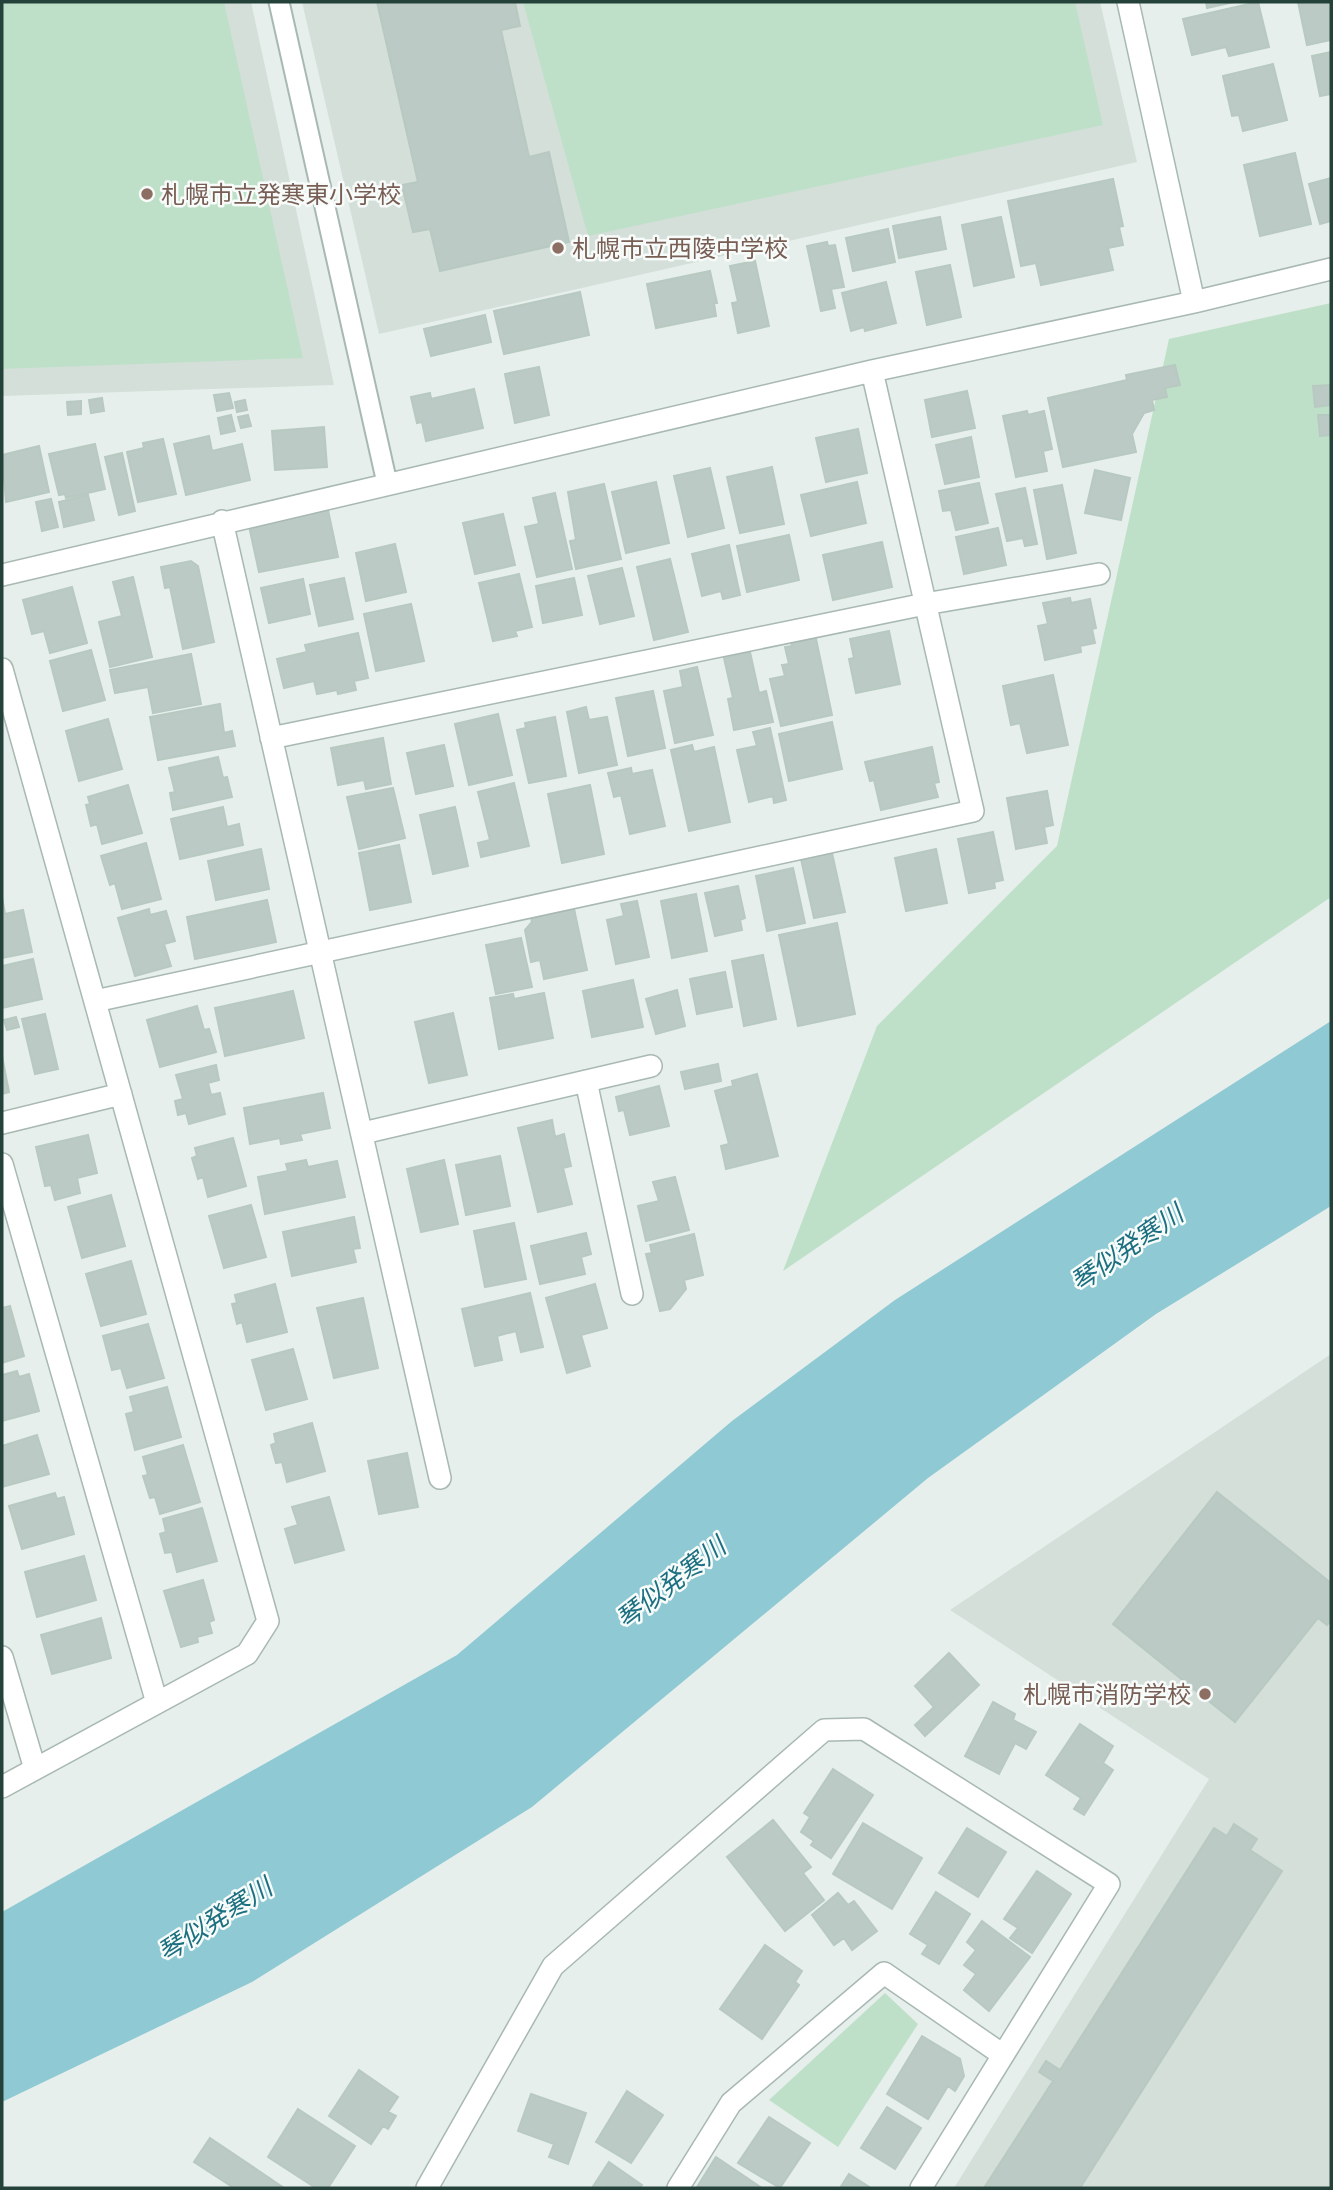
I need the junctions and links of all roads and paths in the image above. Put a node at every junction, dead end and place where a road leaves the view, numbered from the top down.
1 (279, 2) edge
2 (1128, 2) edge
3 (1331, 268) edge
4 (1194, 302) junction
5 (872, 371) junction
6 (387, 484) junction
7 (222, 521) junction
8 (1100, 574) dead end
9 (2, 575) edge
10 (925, 604) junction
11 (2, 669) edge
12 (271, 738) junction
13 (320, 951) junction
14 (95, 1001) junction
15 (651, 1066) dead end
16 (586, 1081) junction
17 (121, 1094) junction
18 (2, 1124) edge
19 (363, 1133) junction
20 (2, 1164) edge
21 (632, 1294) dead end
22 (440, 1478) dead end
23 (2, 1657) edge
24 (157, 1703) junction
25 (35, 1769) junction
26 (2, 1787) edge
27 (1003, 2055) junction
28 (427, 2188) edge
29 (678, 2188) edge
30 (920, 2188) edge

1 - 6 lane
2 - 4 street
3 - 4 street
4 - 5 street
5 - 6 street
5 - 10 street
6 - 7 street
7 - 9 street
7 - 12 street
8 - 10 street
10 - 12 street
10 - 13 street
11 - 14 street
12 - 13 street
13 - 14 street
13 - 19 street
14 - 17 street
15 - 16 street
16 - 19 street
16 - 21 street
17 - 18 street
17 - 24 street
19 - 22 street
20 - 24 street
23 - 25 street
24 - 25 street
25 - 26 street
27 - 28 street
27 - 29 street
27 - 30 street

